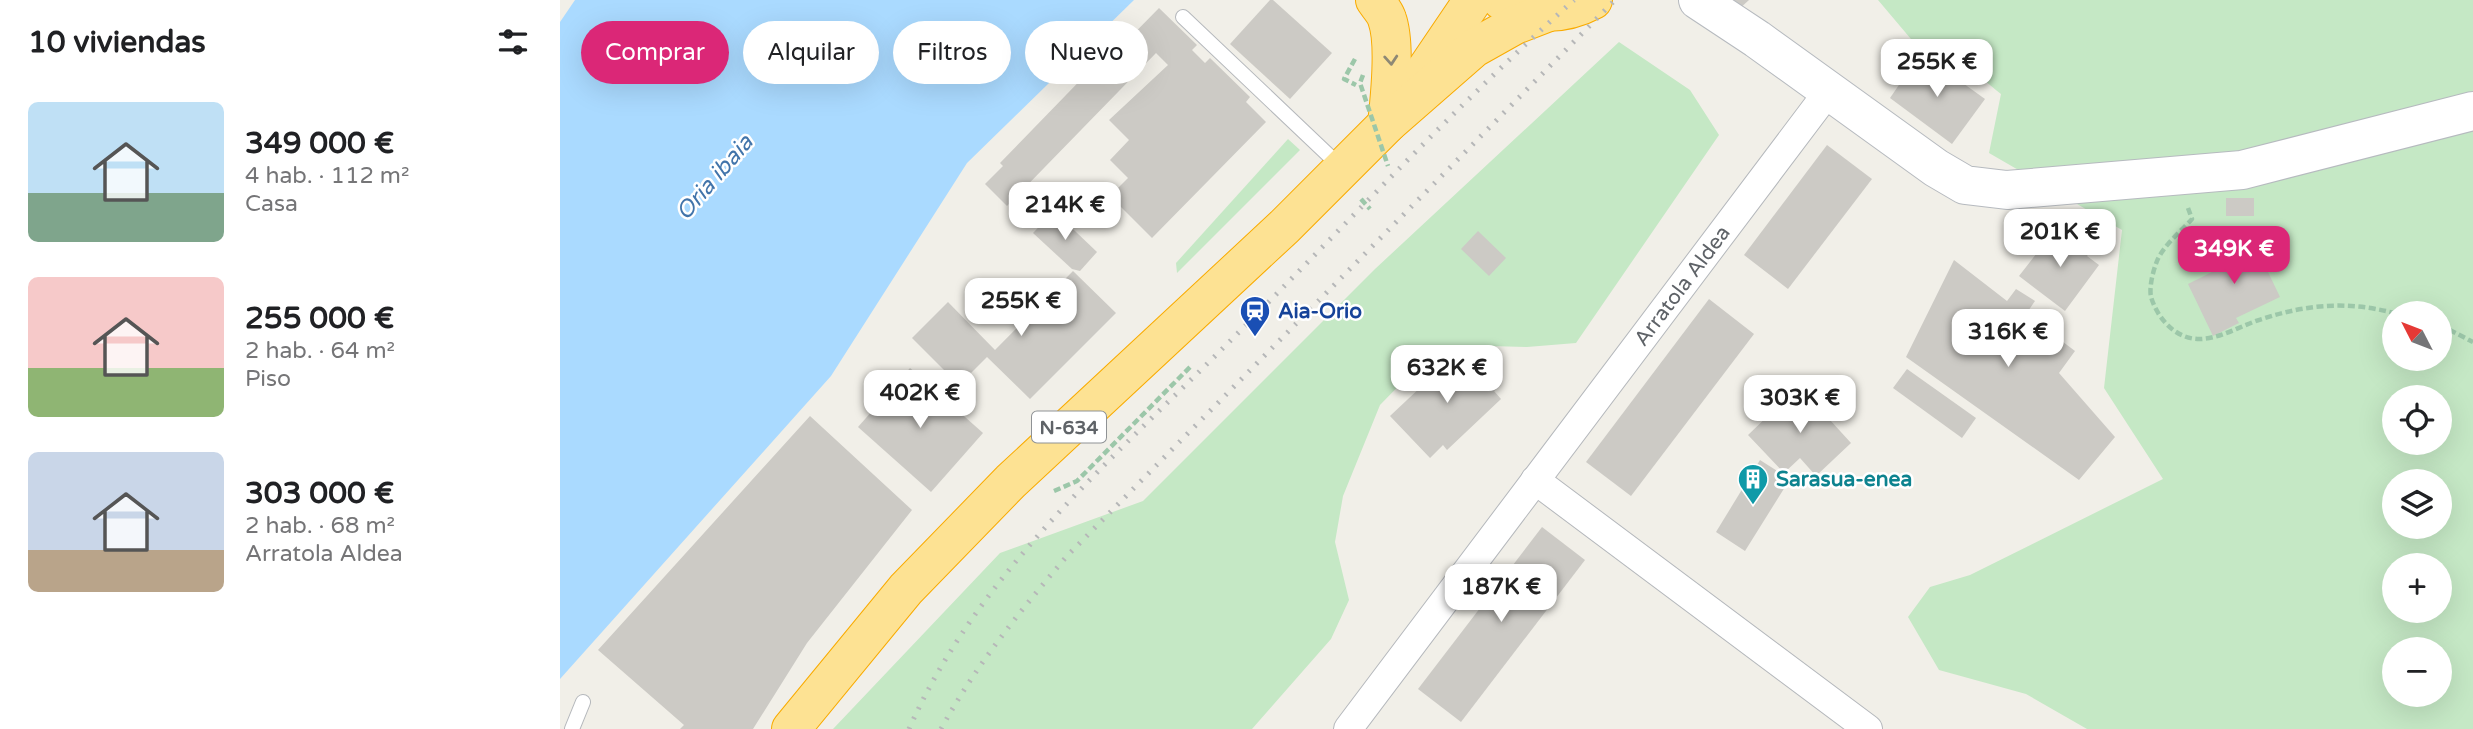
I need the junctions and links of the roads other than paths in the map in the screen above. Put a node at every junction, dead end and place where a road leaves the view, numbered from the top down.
1 (1375, 0) edge
2 (1473, 0) edge
3 (1502, 0) edge
4 (1593, 0) edge
5 (1698, 0) edge
6 (1546, 13) junction
7 (1183, 17) dead end
8 (1828, 92) junction
9 (2473, 111) edge
10 (1387, 124) junction
11 (1350, 183) junction
12 (1535, 480) junction
13 (583, 702) dead end
14 (572, 729) edge
15 (791, 729) edge
16 (1348, 729) edge
17 (1868, 729) edge

1 -> 10 highway
2 - 10 highway, N-634
3 - 6 highway, N-634
4 - 6 highway, N-634
5 - 8 street
6 - 10 highway, N-634
7 - 11 lane
8 - 9 street
8 - 12 street, Arratola Aldea
10 - 11 highway, N-634
11 - 15 highway, N-634
12 - 16 street, Arratola Aldea
12 - 17 street
13 - 14 lane

